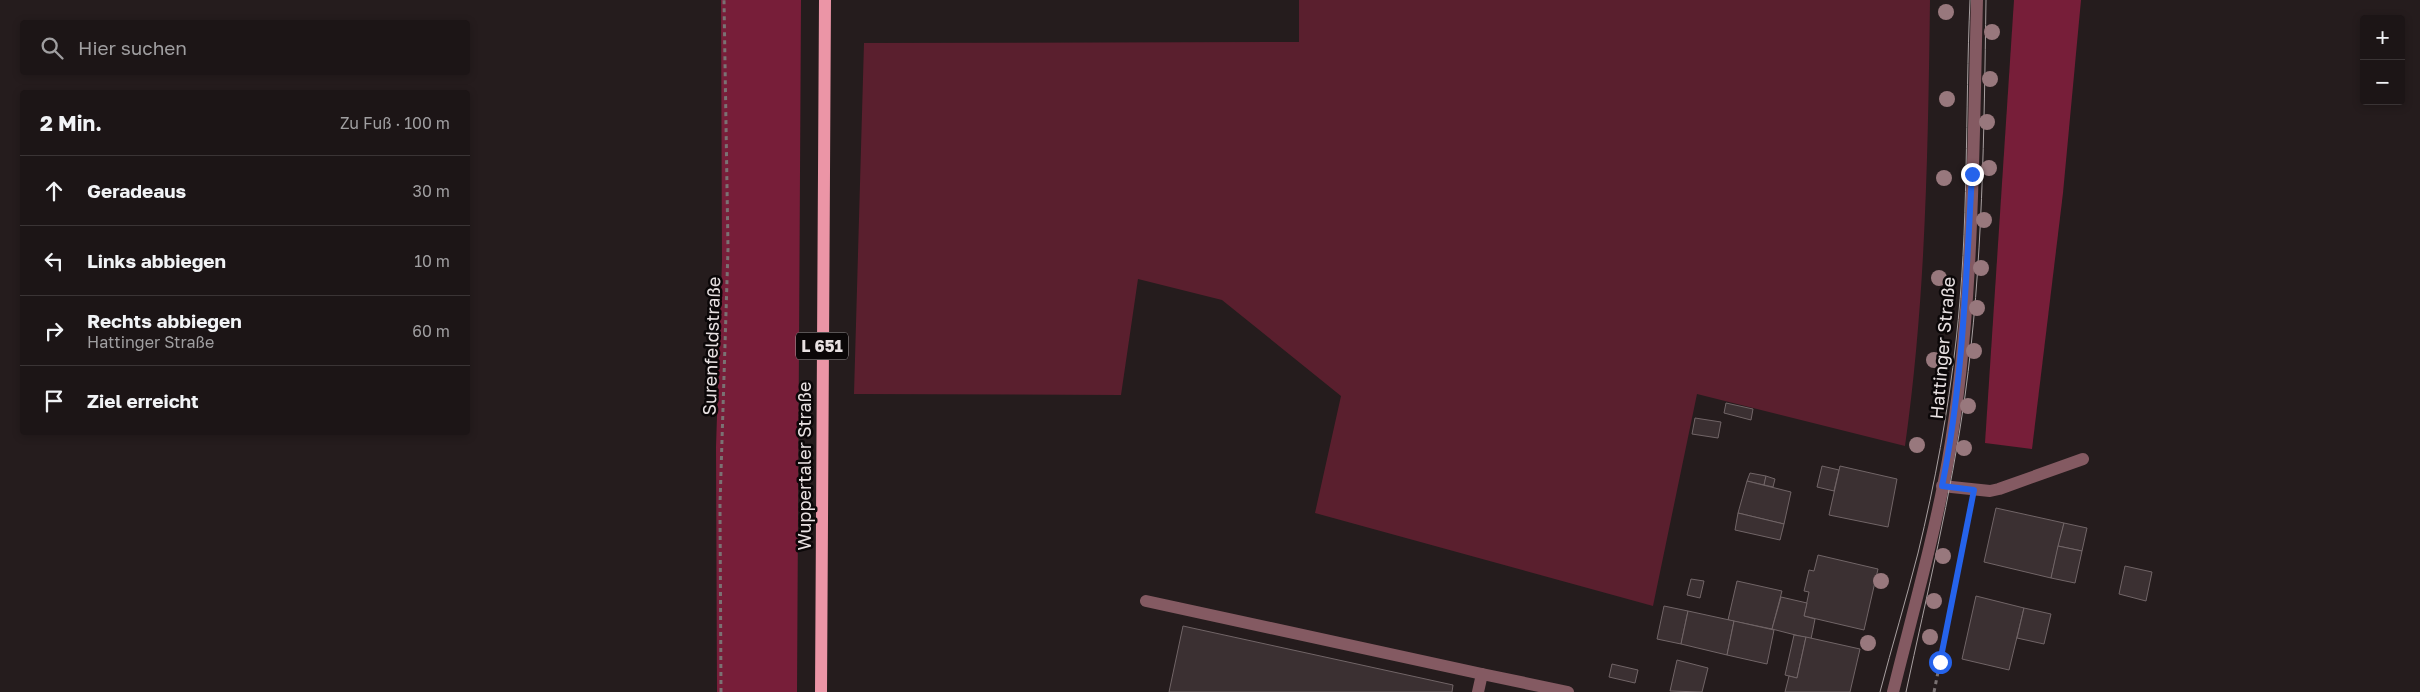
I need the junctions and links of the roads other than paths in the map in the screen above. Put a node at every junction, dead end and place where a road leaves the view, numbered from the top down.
1 (825, 0) edge
2 (1977, 0) edge
3 (2083, 459) dead end
4 (1942, 486) junction
5 (1146, 601) dead end
6 (1482, 674) junction
7 (820, 692) edge
8 (1478, 692) edge
9 (1568, 692) edge
10 (1893, 692) edge

1 - 7 main road, Wuppertaler Straße / L 651
2 - 4 street, Hattinger Straße
3 - 4 street
4 - 10 street, Hattinger Straße
5 - 6 street
6 - 8 street
6 - 9 street

